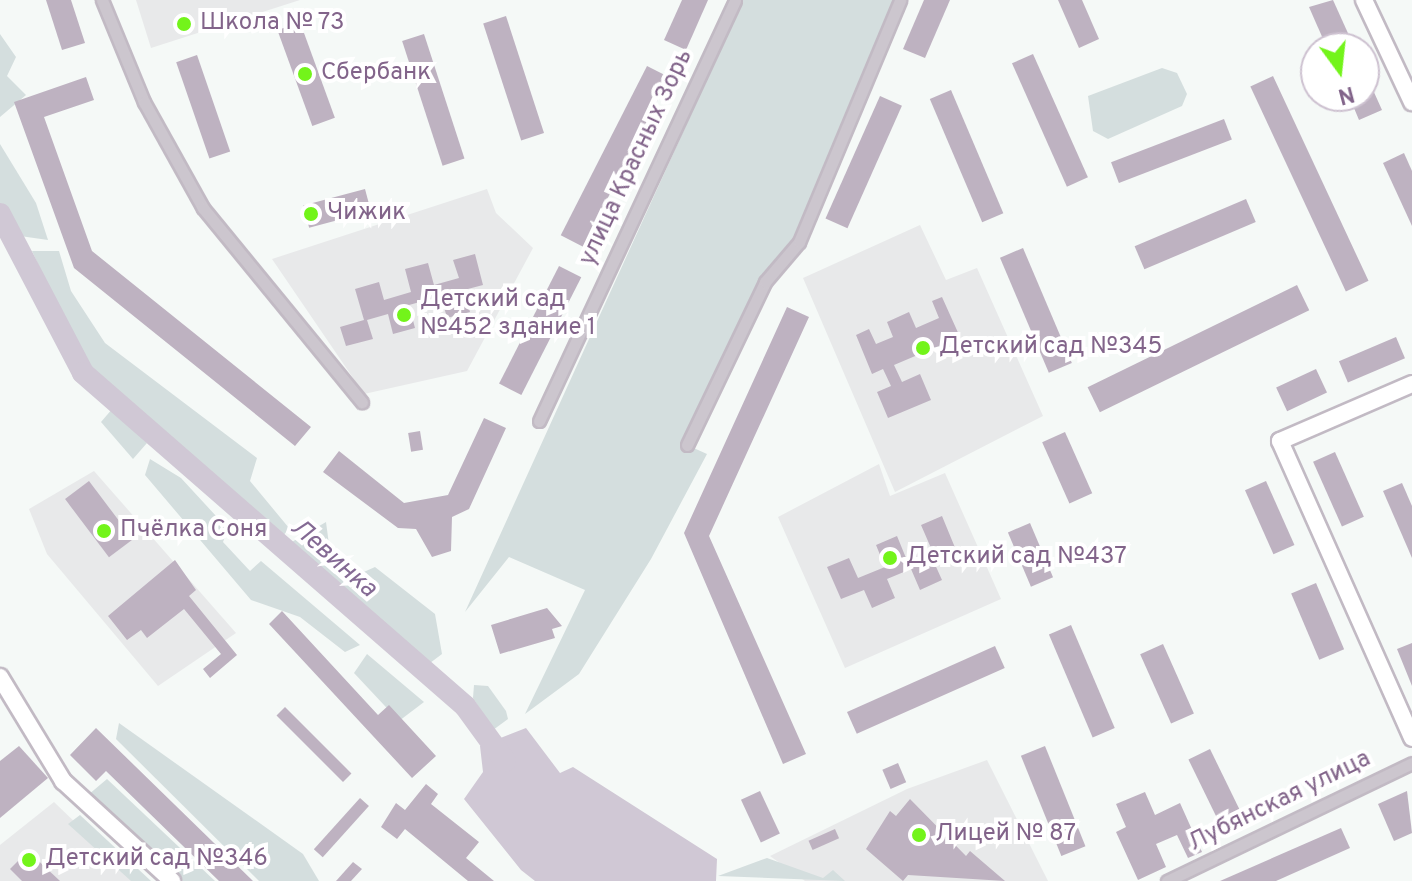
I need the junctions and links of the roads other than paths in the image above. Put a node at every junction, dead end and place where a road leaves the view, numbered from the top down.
1 (102, 0) edge
2 (735, 0) edge
3 (900, 0) edge
4 (1364, 0) edge
5 (1412, 102) edge
6 (1412, 384) edge
7 (362, 402) dead end
8 (539, 421) dead end
9 (687, 445) dead end
10 (0, 677) edge
11 (1412, 738) edge
12 (1412, 763) edge
13 (172, 881) edge
14 (1167, 881) edge

1 - 7 street
2 - 8 street, улица Красных Зорь
3 - 9 street
4 - 5 street
6 - 11 street
10 - 13 street
12 - 14 street, Лубянская улица

